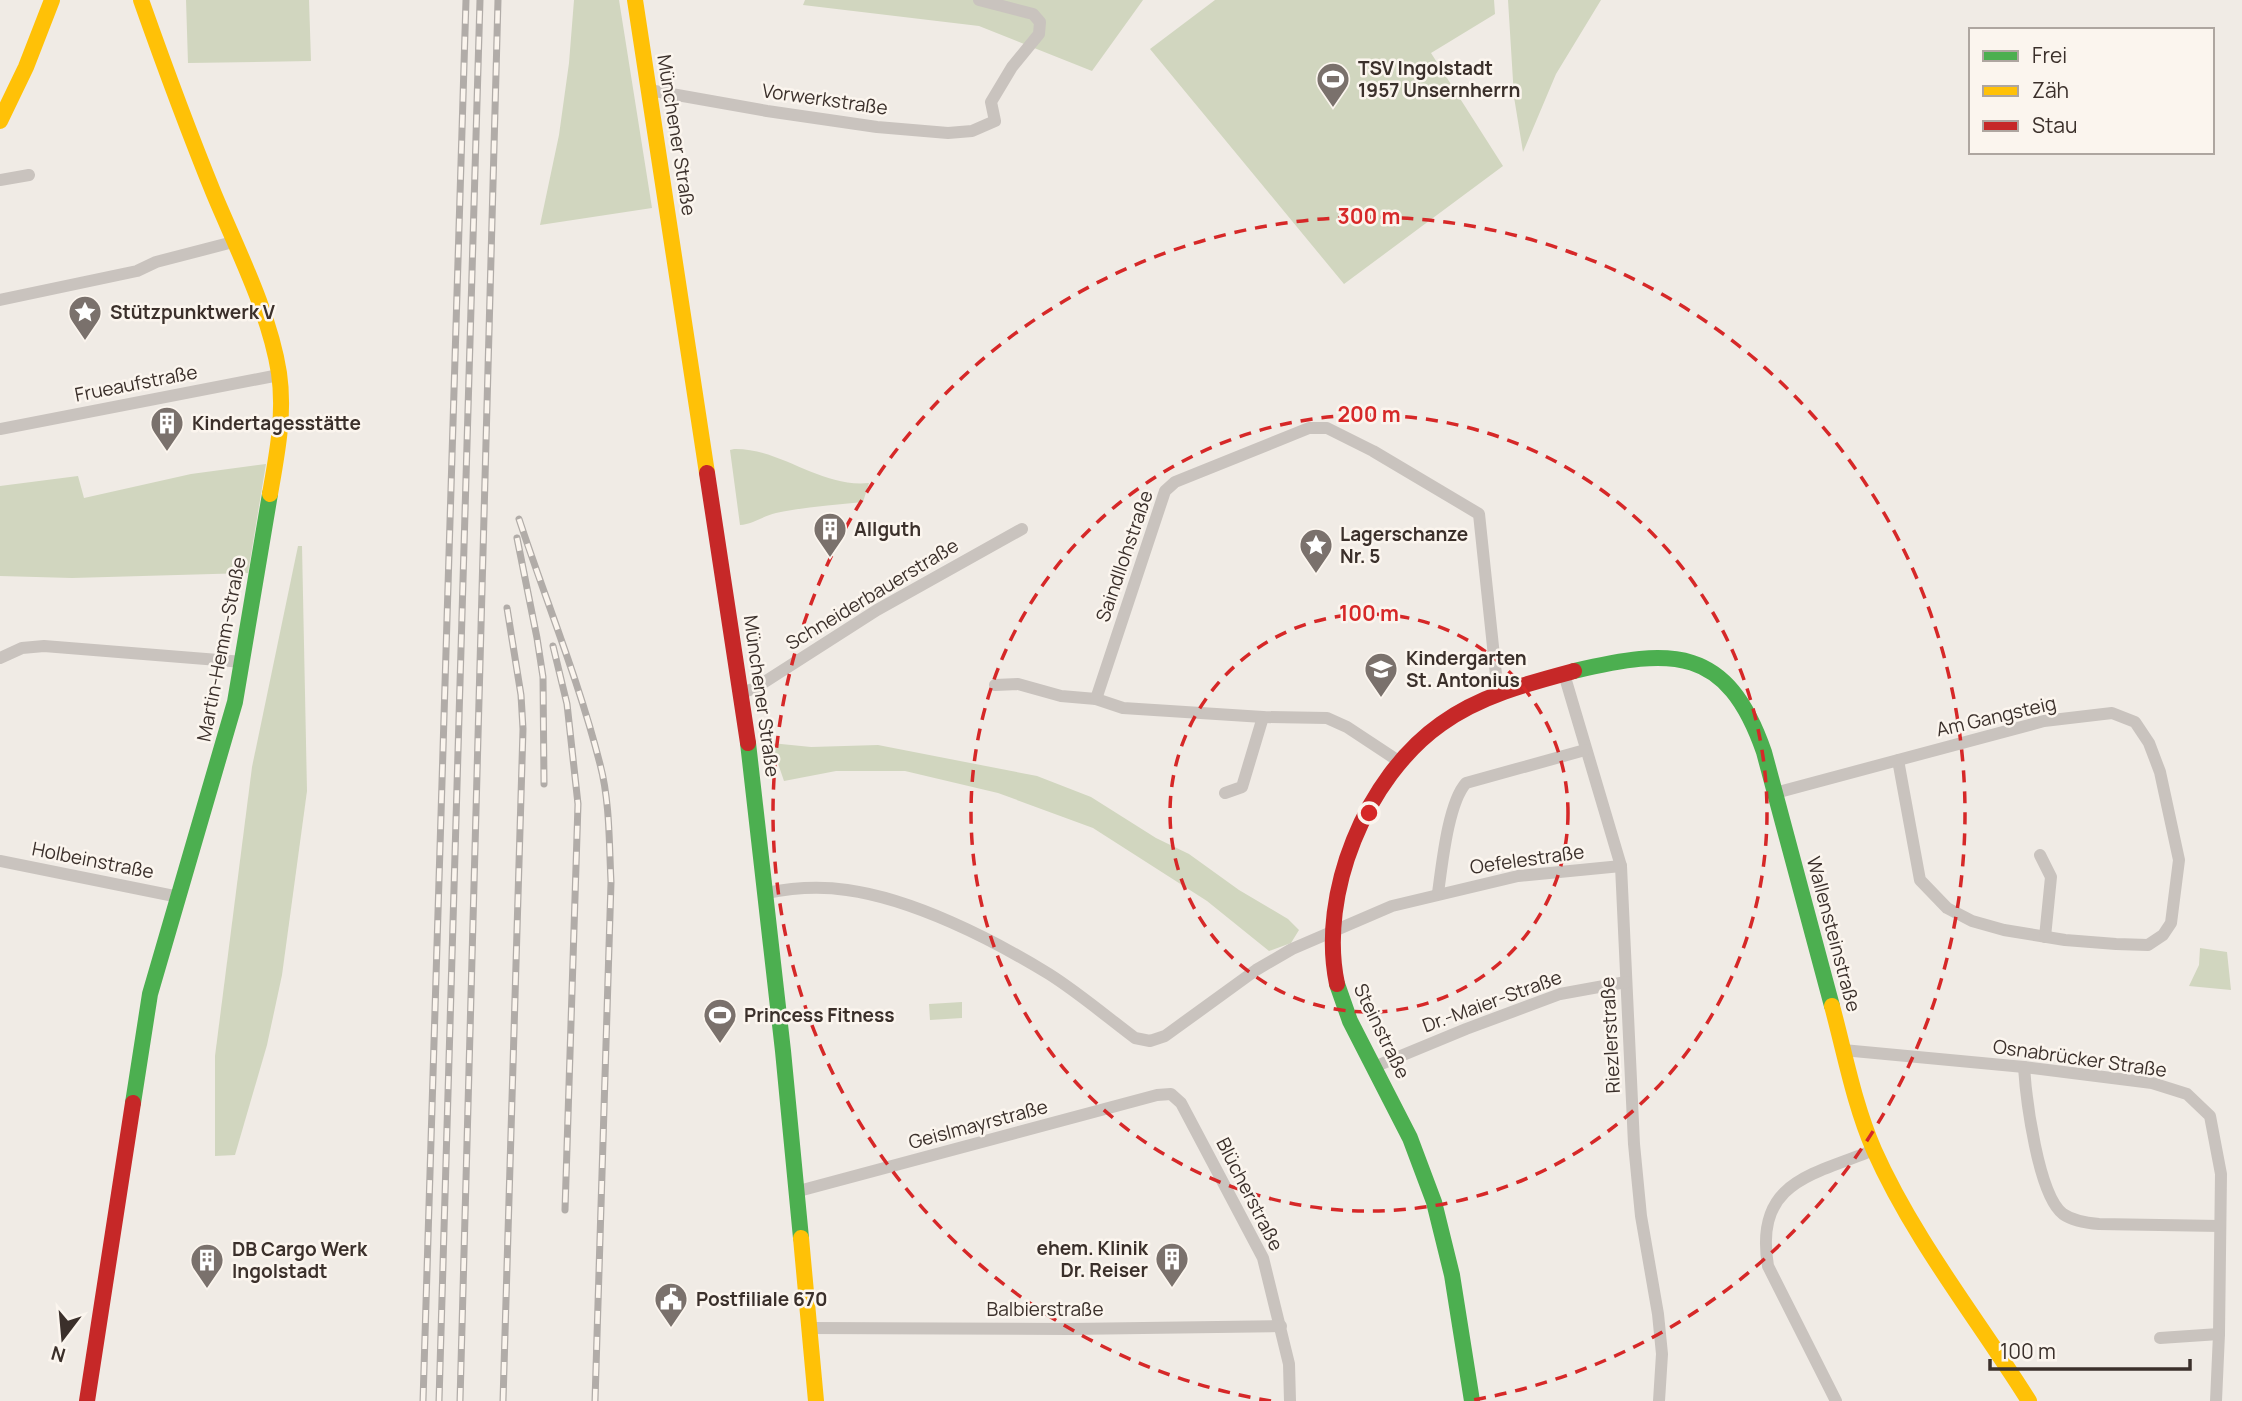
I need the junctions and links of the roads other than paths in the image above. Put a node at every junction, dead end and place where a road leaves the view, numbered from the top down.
1 (52, 0) edge
2 (141, 0) edge
3 (635, 0) edge
4 (979, 0) edge
5 (649, 90) junction
6 (0, 121) edge
7 (29, 175) dead end
8 (0, 180) edge
9 (233, 242) junction
10 (0, 300) edge
11 (279, 375) junction
12 (0, 429) edge
13 (1022, 528) dead end
14 (0, 658) edge
15 (243, 662) junction
16 (1564, 674) junction
17 (995, 685) dead end
18 (742, 693) junction
19 (1498, 694) junction
20 (1096, 699) junction
21 (1263, 717) junction
22 (1585, 750) junction
23 (1898, 760) junction
24 (1400, 762) junction
25 (1225, 793) dead end
26 (1775, 793) junction
27 (2040, 855) dead end
28 (0, 861) edge
29 (1621, 866) junction
30 (766, 893) junction
31 (1438, 893) junction
32 (179, 897) junction
33 (1330, 933) junction
34 (2045, 937) junction
35 (1626, 982) junction
36 (1843, 1050) junction
37 (1374, 1067) junction
38 (2024, 1068) junction
39 (1171, 1094) joint
40 (1874, 1150) junction
41 (795, 1192) junction
42 (2220, 1226) junction
43 (1281, 1326) junction
44 (808, 1328) junction
45 (2219, 1334) junction
46 (2160, 1338) dead end
47 (87, 1401) edge
48 (816, 1401) edge
49 (1290, 1401) edge
50 (1472, 1401) edge
51 (1659, 1401) edge
52 (1836, 1401) edge
53 (2029, 1401) edge
54 (2216, 1401) edge

1 - 6 street
2 - 9 street, Martin-Hemm-Straße
3 - 5 street, Münchener Straße
4 - 5 street, Vorwerkstraße
5 - 18 street, Münchener Straße
7 - 8 street
9 - 10 street
9 - 11 street, Martin-Hemm-Straße
11 - 12 street, Frueaufstraße
11 - 15 street, Martin-Hemm-Straße
13 - 18 street, Schneiderbauerstraße
14 - 15 street
15 - 32 street, Martin-Hemm-Straße
16 - 19 street, Wallensteinstraße
16 - 22 street, Riezlerstraße
16 - 26 street, Wallensteinstraße
17 - 20 street
18 - 30 street, Münchener Straße
19 - 20 street, Saindllohstraße
19 - 24 street, Steinstraße
20 - 21 street
21 - 24 street
21 - 25 street
22 - 29 street, Riezlerstraße
22 - 31 street, Oefelestraße
23 - 26 street, Am Gangsteig
23 - 34 street, Am Gangsteig
23 - 34 street, Am Gangsteig
24 - 33 street, Steinstraße
26 - 36 street, Wallensteinstraße
27 - 34 street
28 - 32 street, Holbeinstraße
29 - 31 street, Oefelestraße
29 - 35 street, Riezlerstraße
30 - 33 street, Oefelestraße
30 - 41 street, Münchener Straße
31 - 33 street, Oefelestraße
32 - 47 street, Martin-Hemm-Straße
33 - 37 street, Steinstraße
35 - 37 street, Dr.-Maier-Straße
35 - 51 street, Riezlerstraße
36 - 38 street, Osnabrücker Straße
36 - 40 street, Wallensteinstraße
37 - 50 street, Steinstraße
38 - 42 street, Osnabrücker Straße
38 - 42 street
39 - 41 street, Geislmayrstraße
39 - 43 street, Blücherstraße
40 - 52 street
40 - 53 street, Wallensteinstraße
41 - 44 street, Münchener Straße
42 - 45 street, Osnabrücker Straße
43 - 44 street, Balbierstraße
43 - 49 street, Blücherstraße
44 - 48 street, Münchener Straße
45 - 46 street
45 - 54 street, Osnabrücker Straße

